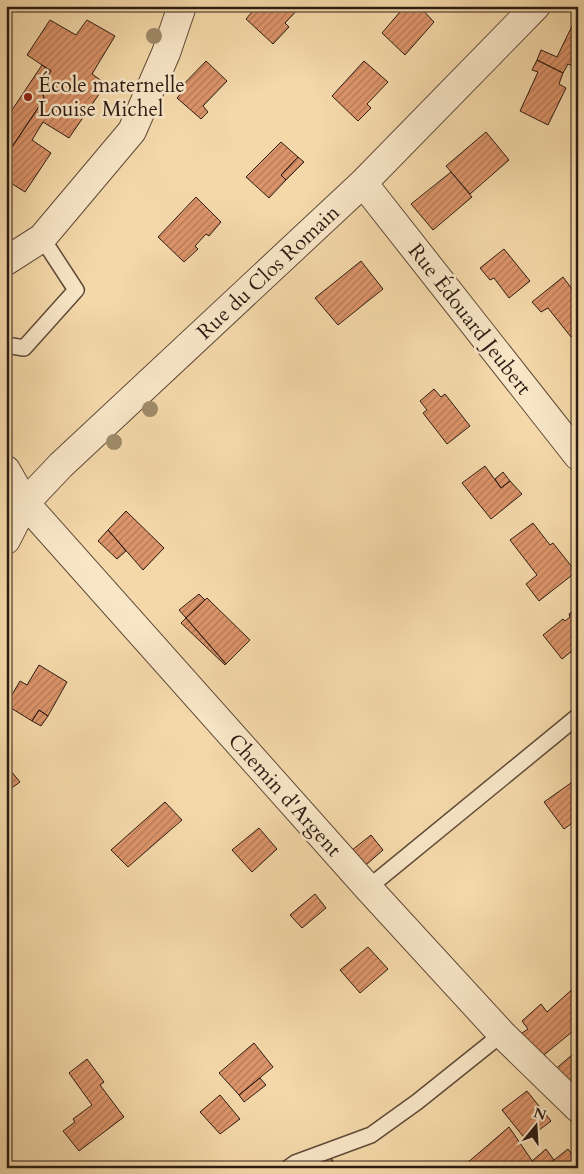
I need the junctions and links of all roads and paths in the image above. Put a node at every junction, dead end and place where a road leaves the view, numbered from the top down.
1 (182, 6) edge
2 (536, 6) edge
3 (363, 183) junction
4 (42, 238) junction
5 (6, 261) edge
6 (6, 346) edge
7 (578, 456) edge
8 (6, 470) edge
9 (25, 503) junction
10 (6, 540) edge
11 (578, 716) edge
12 (368, 888) junction
13 (502, 1034) junction
14 (578, 1108) edge
15 (288, 1168) edge

1 - 4 street
2 - 3 street, Rue du Clos Romain
3 - 7 street, Rue Édouard Jeubert
3 - 9 street, Rue du Clos Romain
4 - 5 street
4 - 6 lane
8 - 9 street, Chemin d'Argent
9 - 10 street, Rue du Clos Romain
9 - 12 street, Chemin d'Argent
11 - 12 lane
12 - 13 street, Chemin d'Argent
13 - 14 street, Chemin d'Argent
13 - 15 lane

